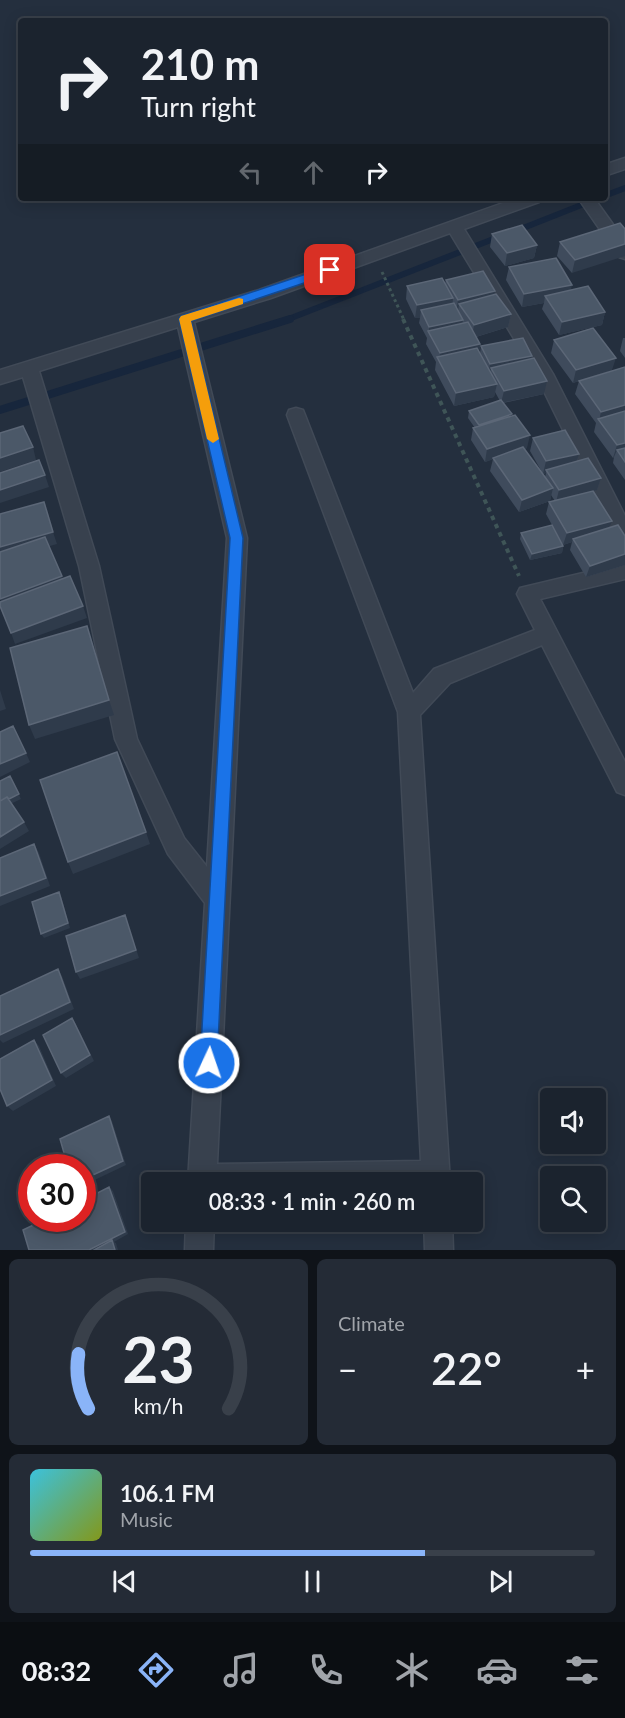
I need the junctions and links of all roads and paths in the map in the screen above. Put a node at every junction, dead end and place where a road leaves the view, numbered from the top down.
1 (625, 162) edge
2 (608, 169) edge
3 (525, 201) edge
4 (588, 201) edge
5 (454, 226) junction
6 (625, 253) edge
7 (374, 254) junction
8 (184, 319) junction
9 (29, 368) junction
10 (0, 377) edge
11 (296, 415) dead end
12 (625, 536) edge
13 (625, 571) edge
14 (527, 594) junction
15 (547, 634) junction
16 (409, 712) junction
17 (625, 785) edge
18 (218, 900) junction
19 (202, 1172) edge
20 (435, 1172) edge
21 (200, 1232) edge
22 (439, 1232) edge
23 (199, 1250) edge
24 (440, 1250) edge

1 - 2 street
3 - 5 street
4 - 6 street
5 - 7 street
5 - 12 street
7 - 8 street
7 - 14 path
8 - 9 street
8 - 18 street
9 - 10 street
9 - 18 street
11 - 16 street
13 - 14 street
14 - 15 street
15 - 16 street
15 - 17 street
16 - 20 street
18 - 19 street
21 - 23 street
22 - 24 street

